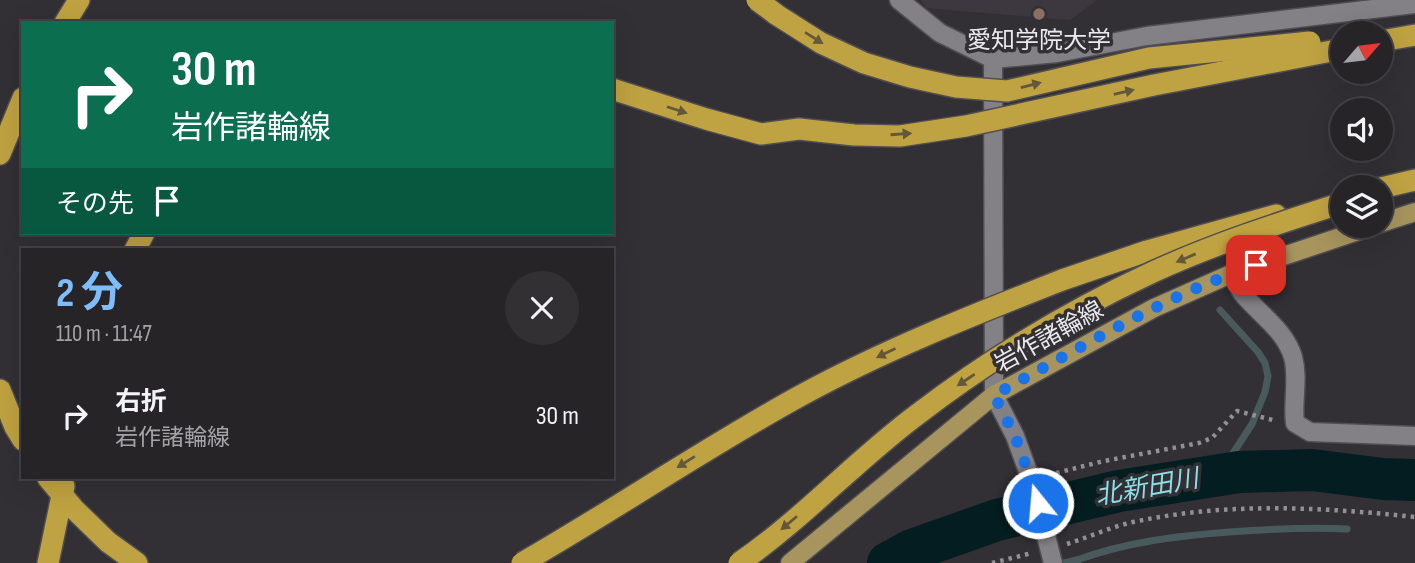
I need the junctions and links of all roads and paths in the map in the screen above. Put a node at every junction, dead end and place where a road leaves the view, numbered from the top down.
1 (79, 0) edge
2 (757, 0) edge
3 (899, 0) edge
4 (1415, 4) edge
5 (66, 21) edge
6 (1415, 34) edge
7 (1393, 35) edge
8 (1393, 39) edge
9 (1330, 40) edge
10 (1330, 51) edge
11 (993, 59) junction
12 (614, 90) edge
13 (21, 103) edge
14 (0, 153) edge
15 (1414, 180) edge
16 (1393, 186) edge
17 (1330, 203) edge
18 (1330, 204) edge
19 (1415, 212) edge
20 (1393, 219) edge
21 (1337, 238) edge
22 (1233, 273) junction
23 (0, 390) edge
24 (994, 395) junction
25 (1296, 423) junction
26 (1415, 436) edge
27 (21, 437) edge
28 (49, 479) edge
29 (66, 479) edge
30 (1032, 482) junction
31 (1415, 517) edge
32 (1050, 551) edge
33 (48, 563) edge
34 (136, 563) edge
35 (522, 563) edge
36 (739, 563) edge
37 (790, 563) edge
38 (992, 563) edge

1 - 5 highway
2 -> 9 highway, bridge
3 - 11 street
4 - 11 street
6 - 7 highway
6 - 8 highway
12 -> 10 highway, bridge
11 - 24 street
13 - 14 highway
15 - 16 highway
17 -> 35 highway, bridge
18 -> 36 highway, bridge
19 - 20 main road
21 - 22 main road, 岩作諸輪線
22 - 24 main road, 岩作諸輪線
22 - 25 street
23 - 27 highway
24 - 30 street
24 - 37 main road, 岩作諸輪線
25 - 26 street
25 - 30 path
28 - 34 highway
29 - 33 highway
30 - 32 street
31 - 32 path
32 - 38 path

